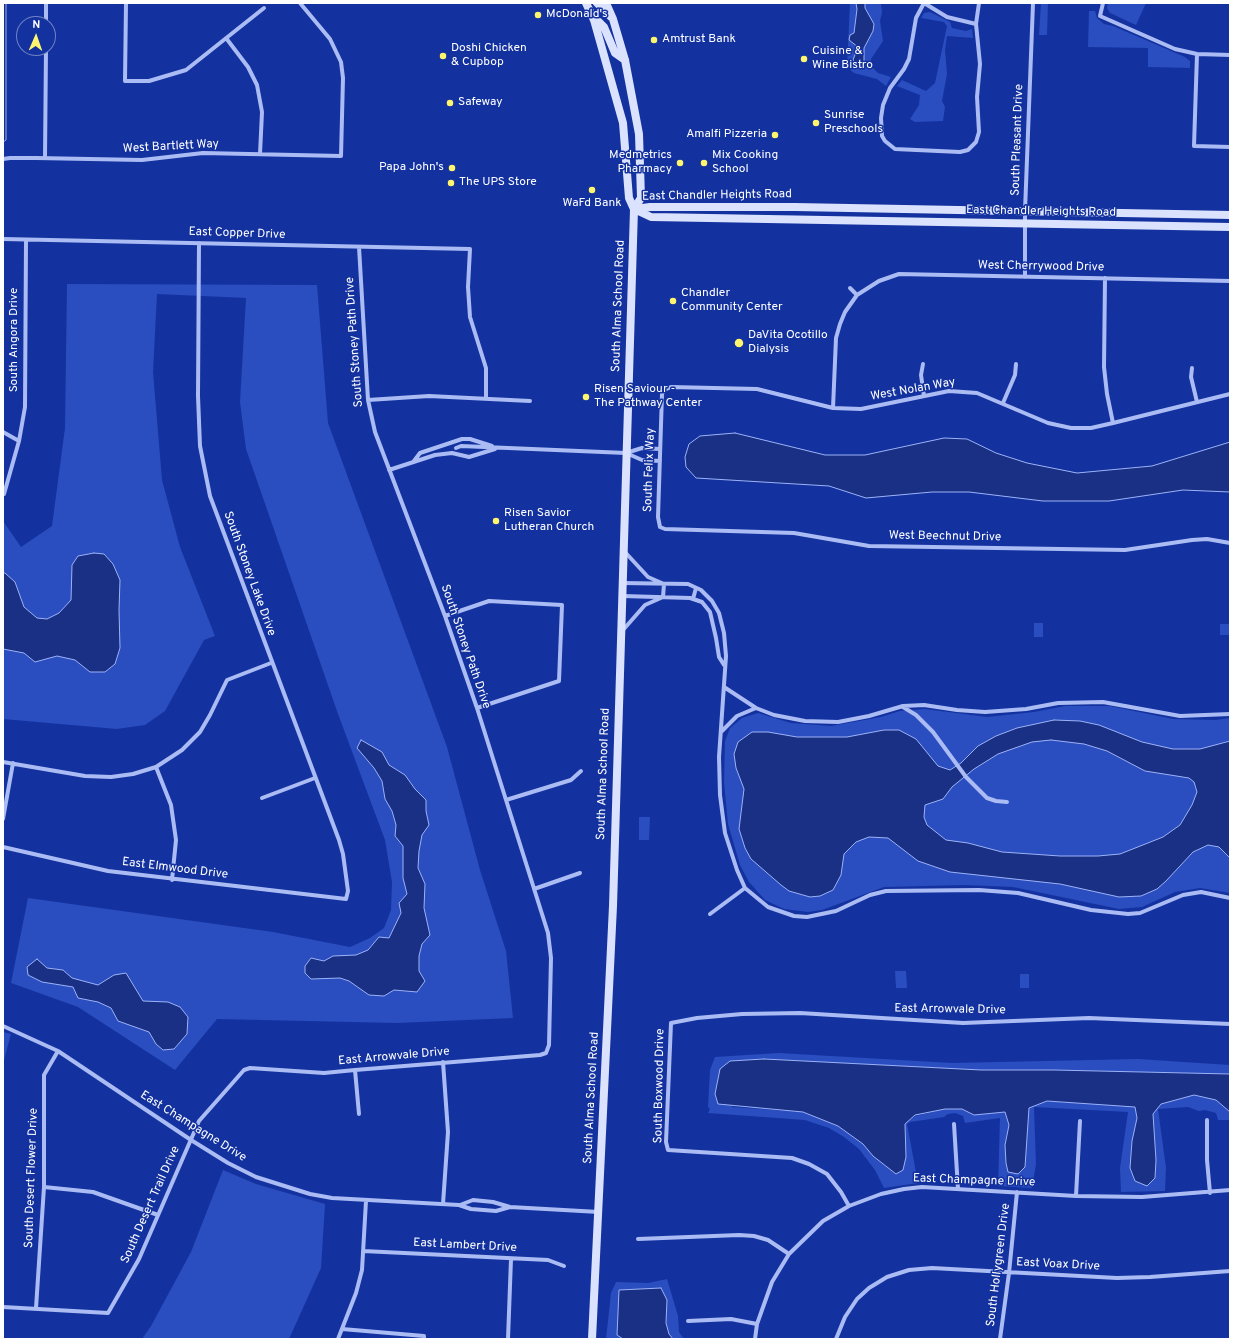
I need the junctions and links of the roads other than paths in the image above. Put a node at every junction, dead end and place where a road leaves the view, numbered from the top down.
1 (46, 3) edge
2 (126, 3) edge
3 (300, 3) edge
4 (586, 3) edge
5 (598, 3) edge
6 (606, 3) edge
7 (924, 3) edge
8 (979, 3) edge
9 (1033, 3) edge
10 (1103, 3) edge
11 (264, 8) dead end
12 (46, 16) edge
13 (613, 19) junction
14 (594, 20) junction
15 (976, 24) junction
16 (226, 38) junction
17 (1196, 54) junction
18 (1230, 55) edge
19 (46, 56) edge
20 (625, 60) junction
21 (1230, 147) edge
22 (260, 154) junction
23 (45, 158) junction
24 (3, 159) edge
25 (634, 210) junction
26 (1025, 211) junction
27 (1230, 215) edge
28 (1026, 223) junction
29 (1230, 227) edge
30 (3, 239) edge
31 (26, 240) junction
32 (199, 243) junction
33 (359, 247) junction
34 (1025, 277) junction
35 (1105, 278) junction
36 (1230, 281) edge
37 (850, 288) dead end
38 (857, 295) junction
39 (923, 364) dead end
40 (1016, 364) dead end
41 (1192, 368) dead end
42 (664, 390) joint
43 (1230, 394) edge
44 (924, 396) junction
45 (486, 398) junction
46 (368, 400) junction
47 (530, 401) dead end
48 (1197, 402) junction
49 (1003, 403) junction
50 (833, 408) junction
51 (1113, 423) junction
52 (3, 432) edge
53 (19, 441) junction
54 (453, 443) junction
55 (456, 448) junction
56 (496, 448) junction
57 (660, 449) junction
58 (626, 452) junction
59 (456, 454) junction
60 (414, 461) junction
61 (660, 461) junction
62 (389, 470) junction
63 (4, 494) dead end
64 (660, 527) joint
65 (1230, 543) edge
66 (623, 549) junction
67 (622, 583) junction
68 (664, 584) junction
69 (696, 588) junction
70 (621, 596) junction
71 (663, 597) junction
72 (693, 599) junction
73 (445, 616) junction
74 (620, 634) junction
75 (271, 663) junction
76 (724, 664) junction
77 (724, 687) junction
78 (903, 706) junction
79 (476, 708) junction
80 (756, 708) junction
81 (1230, 714) edge
82 (722, 732) junction
83 (3, 762) edge
84 (13, 763) junction
85 (156, 767) junction
86 (581, 771) dead end
87 (315, 778) junction
88 (262, 798) dead end
89 (506, 800) junction
90 (1007, 802) dead end
91 (3, 819) edge
92 (3, 847) edge
93 (580, 873) dead end
94 (172, 880) junction
95 (745, 888) junction
96 (534, 889) junction
97 (1230, 898) edge
98 (346, 899) joint
99 (710, 914) dead end
100 (671, 1023) joint
101 (1230, 1024) edge
102 (3, 1026) edge
103 (58, 1051) junction
104 (546, 1054) joint
105 (443, 1062) junction
106 (244, 1070) joint
107 (354, 1070) junction
108 (359, 1114) dead end
109 (1207, 1120) dead end
110 (1080, 1121) dead end
111 (954, 1124) dead end
112 (190, 1140) junction
113 (44, 1187) junction
114 (958, 1189) junction
115 (1230, 1190) edge
116 (1017, 1192) junction
117 (1210, 1193) junction
118 (1076, 1196) junction
119 (366, 1201) junction
120 (485, 1201) junction
121 (443, 1204) junction
122 (459, 1205) junction
123 (849, 1206) junction
124 (510, 1207) junction
125 (485, 1210) junction
126 (599, 1212) junction
127 (158, 1215) junction
128 (638, 1239) dead end
129 (363, 1251) junction
130 (790, 1254) junction
131 (511, 1259) junction
132 (564, 1266) dead end
133 (1230, 1271) edge
134 (1009, 1273) junction
135 (3, 1307) edge
136 (36, 1308) junction
137 (688, 1321) dead end
138 (757, 1324) junction
139 (342, 1329) junction
140 (424, 1338) edge
141 (338, 1339) edge
142 (508, 1339) edge
143 (592, 1339) edge
144 (755, 1339) edge
145 (836, 1339) edge
146 (1000, 1339) edge

1 - 12 street
2 - 16 street
3 - 22 street, West Bartlett Way
4 - 14 main road, South Alma School Road
5 - 13 main road
6 - 13 main road, South Alma School Road
7 - 15 street
7 - 15 street
8 - 15 street
9 - 26 street, South Pleasant Drive
10 - 17 street
11 - 16 street
13 - 20 main road, South Alma School Road
14 - 20 main road
14 - 25 main road, South Alma School Road
16 - 22 street
17 - 18 street
17 - 21 street
19 - 23 street
20 - 25 main road, South Alma School Road
22 - 23 street, West Bartlett Way
23 - 24 street, West Bartlett Way
25 - 26 main road, East Chandler Heights Road
25 - 28 main road, East Chandler Heights Road
25 - 58 main road, South Alma School Road
26 - 27 main road, East Chandler Heights Road
26 - 28 street, South Pleasant Drive
28 - 29 main road, East Chandler Heights Road
28 - 34 street, South Pleasant Drive
30 - 31 street, East Copper Drive
31 - 32 street, East Copper Drive
31 - 53 street, South Angora Drive
32 - 33 street, East Copper Drive
32 - 75 street, South Stoney Lake Drive
33 - 45 street, East Copper Drive
33 - 46 street, South Stoney Path Drive
34 - 35 street, West Cherrywood Drive
34 - 38 street, West Cherrywood Drive
35 - 36 street, West Cherrywood Drive
35 - 51 street
37 - 38 street
38 - 50 street
39 - 44 street
40 - 49 street
41 - 48 street
42 - 50 street, West Nolan Way
42 - 57 street, South Felix Way
43 - 48 street, West Nolan Way
44 - 49 street, West Nolan Way
44 - 50 street, West Nolan Way
45 - 46 street
45 - 47 street
46 - 62 street, South Stoney Path Drive
48 - 51 street, West Nolan Way
49 - 51 street, West Nolan Way
52 - 53 street
53 - 63 street, South Angora Drive
54 - 55 street
54 - 56 street
54 - 60 street
55 - 56 street
55 - 59 street
56 - 58 street
56 - 59 street
57 - 58 street
57 - 61 street, South Felix Way
58 - 61 street
58 - 66 main road, South Alma School Road
59 - 60 street
60 - 62 street
61 - 64 street, South Felix Way
62 - 73 street, South Stoney Path Drive
64 - 65 street, West Beechnut Drive
66 - 67 main road, South Alma School Road
66 - 68 street
67 - 68 street
67 - 70 main road, South Alma School Road
68 - 69 street
68 - 71 street
69 - 72 street
69 - 76 street
70 - 71 street
70 - 74 main road, South Alma School Road
71 - 72 street
71 - 74 street
72 - 76 street
73 - 79 street, South Stoney Path Drive
73 - 79 street
74 - 126 main road, South Alma School Road
75 - 85 street
75 - 87 street, South Stoney Lake Drive
76 - 77 street
77 - 80 street
77 - 82 street
78 - 80 street
78 - 81 street
78 - 90 street
79 - 89 street, South Stoney Path Drive
80 - 82 street
82 - 95 street
83 - 84 street
84 - 85 street
84 - 91 street
85 - 94 street
86 - 89 street
87 - 88 street
87 - 98 street, South Stoney Lake Drive
89 - 96 street, South Stoney Path Drive
92 - 94 street, East Elmwood Drive
93 - 96 street
94 - 98 street, East Elmwood Drive
95 - 97 street
95 - 99 street
96 - 104 street, South Stoney Path Drive
100 - 101 street, East Arrowvale Drive
100 - 123 street, South Boxwood Drive
102 - 103 street, East Champagne Drive
103 - 112 street, East Champagne Drive
103 - 113 street, South Desert Flower Drive
104 - 105 street, East Arrowvale Drive
105 - 107 street, East Arrowvale Drive
105 - 121 street
106 - 107 street, East Arrowvale Drive
106 - 112 street, South Desert Trail Drive
107 - 108 street
109 - 117 street
110 - 118 street
111 - 114 street
112 - 119 street, East Champagne Drive
112 - 127 street, South Desert Trail Drive
113 - 127 street
113 - 136 street, South Desert Flower Drive
114 - 116 street, East Champagne Drive
114 - 123 street, East Champagne Drive
115 - 117 street, East Champagne Drive
116 - 118 street, East Champagne Drive
116 - 134 street, South Hollygreen Drive
117 - 118 street, East Champagne Drive
119 - 121 street, East Champagne Drive
119 - 129 street
120 - 122 street, East Champagne Drive
120 - 124 street, East Champagne Drive
120 - 125 street
121 - 122 street, East Champagne Drive
122 - 125 street, East Champagne Drive
123 - 130 street, East Champagne Drive
124 - 125 street, East Champagne Drive
124 - 126 street, East Champagne Drive
126 - 143 main road, South Alma School Road
127 - 136 street, South Desert Trail Drive
128 - 130 street
129 - 131 street, East Lambert Drive
129 - 139 street
130 - 138 street, East Champagne Drive
131 - 132 street, East Lambert Drive
131 - 142 street
133 - 134 street, East Voax Drive
134 - 145 street, East Voax Drive
134 - 146 street, South Hollygreen Drive
135 - 136 street
137 - 138 street
138 - 144 street, East Champagne Drive
139 - 140 street
139 - 141 street

